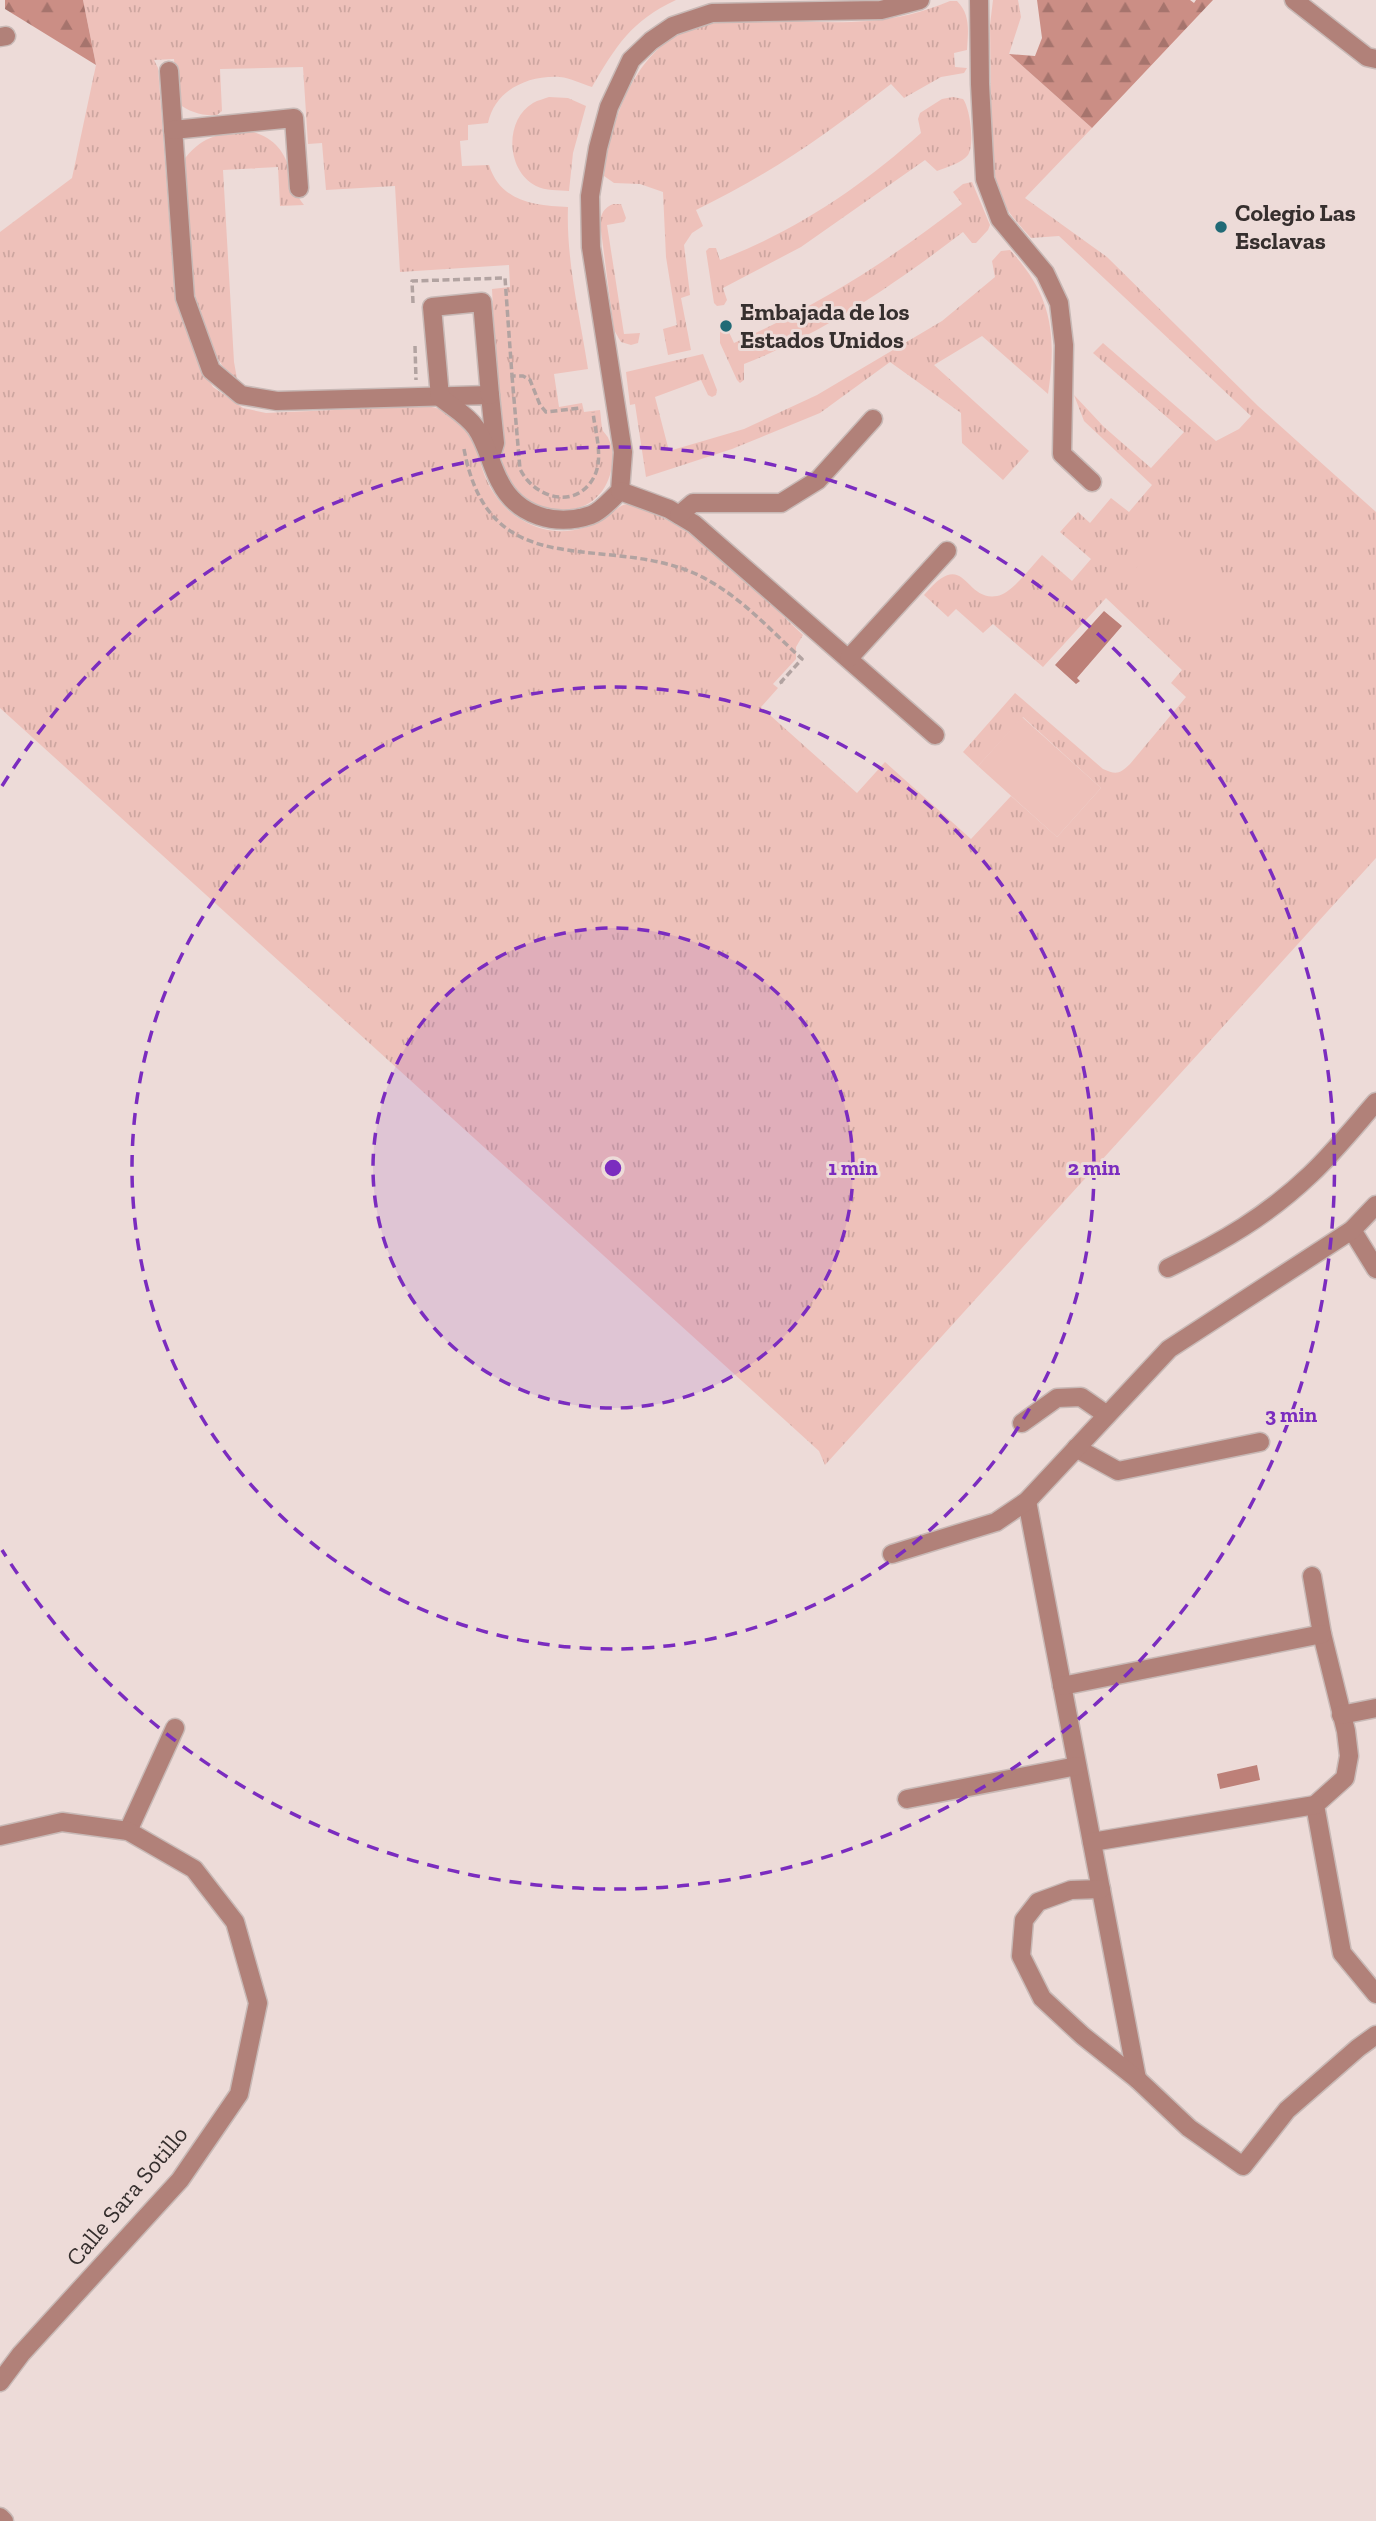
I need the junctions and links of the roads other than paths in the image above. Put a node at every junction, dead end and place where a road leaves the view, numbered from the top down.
1 (920, 0) edge
2 (979, 0) edge
3 (1294, 0) edge
4 (1373, 55) edge
5 (169, 71) dead end
6 (173, 130) junction
7 (299, 188) dead end
8 (490, 395) junction
9 (440, 397) junction
10 (873, 419) dead end
11 (491, 456) junction
12 (1093, 482) dead end
13 (620, 491) junction
14 (679, 514) junction
15 (947, 551) dead end
16 (849, 658) junction
17 (934, 735) dead end
18 (1376, 1102) edge
19 (1376, 1205) edge
20 (1352, 1230) junction
21 (1168, 1268) dead end
22 (1376, 1269) edge
23 (1107, 1415) junction
24 (1022, 1423) dead end
25 (1259, 1442) dead end
26 (1076, 1448) junction
27 (1027, 1501) junction
28 (892, 1554) dead end
29 (1312, 1576) dead end
30 (1322, 1634) junction
31 (1062, 1686) junction
32 (1376, 1708) edge
33 (1340, 1715) junction
34 (175, 1728) dead end
35 (1077, 1766) junction
36 (906, 1799) dead end
37 (1315, 1805) junction
38 (128, 1831) junction
39 (0, 1836) edge
40 (1092, 1842) junction
41 (1101, 1889) junction
42 (1376, 1994) edge
43 (1376, 2035) edge
44 (1137, 2079) junction
45 (0, 2382) edge
46 (0, 2517) edge
47 (4, 2521) edge

1 - 13 street
2 - 12 street
3 - 4 street
5 - 6 street
6 - 7 street
6 - 9 street
8 - 9 street
8 - 9 street
8 - 11 street
9 - 11 street
10 - 14 street
11 - 13 street
13 - 14 street
14 - 16 street
15 - 16 street
16 - 17 street
18 - 21 street
19 - 20 street
20 - 22 street
20 - 23 street
23 - 24 street
23 - 26 street
25 - 26 street
26 - 27 street
27 - 28 street
27 - 31 street
29 - 30 street
30 - 31 street
30 - 33 street
31 - 35 street
32 - 33 street
33 - 37 street
34 - 38 street
35 - 36 street
35 - 40 street
37 - 40 street
37 - 42 street
38 - 39 street, Calle Sara Sotillo
38 - 45 street, Calle Sara Sotillo
40 - 41 street
41 - 44 street
41 - 44 street
43 - 44 street
46 - 47 street

